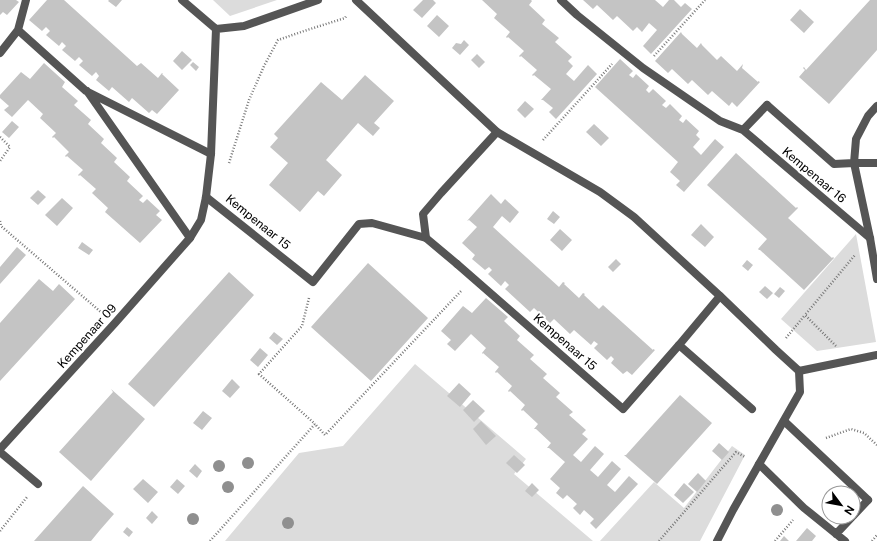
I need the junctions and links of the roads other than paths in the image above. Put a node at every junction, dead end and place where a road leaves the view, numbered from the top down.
1 (26, 0) edge
2 (182, 0) edge
3 (318, 0) edge
4 (561, 0) edge
5 (356, 1) edge
6 (216, 29) junction
7 (18, 30) junction
8 (0, 53) edge
9 (86, 91) junction
10 (877, 106) edge
11 (743, 130) junction
12 (497, 132) junction
13 (210, 154) junction
14 (854, 162) junction
15 (877, 163) edge
16 (206, 197) junction
17 (190, 238) junction
18 (426, 238) junction
19 (870, 238) junction
20 (877, 279) edge
21 (720, 296) junction
22 (679, 345) junction
23 (877, 355) edge
24 (799, 371) junction
25 (752, 409) dead end
26 (784, 421) junction
27 (0, 451) edge
28 (759, 464) junction
29 (38, 484) road end
30 (852, 485) edge
31 (861, 493) edge
32 (861, 507) edge
33 (844, 525) edge
34 (836, 534) junction
35 (717, 541) edge
36 (845, 541) edge

1 - 7 street
2 - 6 street
3 - 6 street
4 - 11 street, Kempenaar 16
5 - 12 street
6 - 13 street, Kempenaar 09
7 - 8 street
7 - 9 street
9 - 13 street
9 - 17 street
10 - 14 street, Kempenaar 16
11 - 14 street, Kempenaar 16
11 - 19 street, Kempenaar 16
12 - 18 street
12 - 21 street
13 - 16 street, Kempenaar 09
14 - 15 street, Kempenaar 16
14 - 19 street, Kempenaar 16
16 - 17 street, Kempenaar 09
16 - 18 street, Kempenaar 15
17 - 27 street, Kempenaar 09
18 - 22 street, Kempenaar 15
19 - 20 street, Kempenaar 16
21 - 22 street, Kempenaar 15
21 - 24 street
22 - 25 street
23 - 24 street
24 - 26 street
26 - 28 street
26 - 30 street
27 - 29 street, Kempenaar 09
28 - 34 street
28 - 35 street
31 - 32 street
33 - 34 street
34 - 36 street

